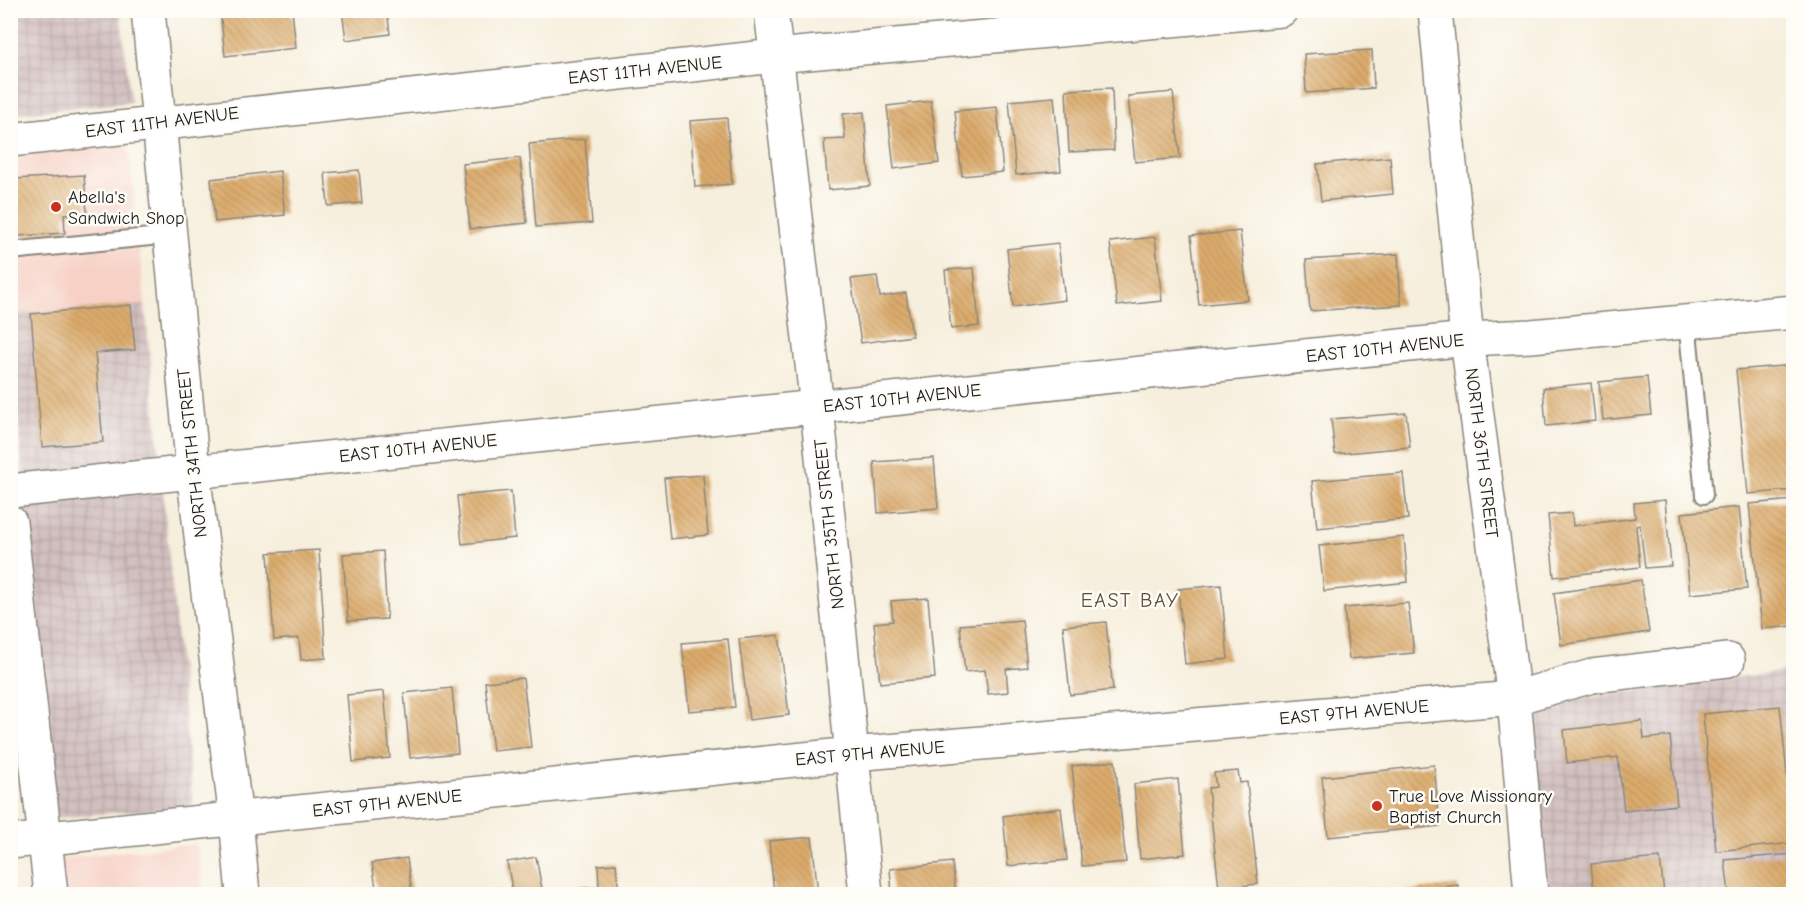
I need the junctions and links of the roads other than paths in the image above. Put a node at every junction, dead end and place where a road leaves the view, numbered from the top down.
1 (148, 10) edge
2 (771, 10) edge
3 (1281, 10) edge
4 (1435, 10) edge
5 (775, 56) junction
6 (159, 122) junction
7 (10, 140) edge
8 (170, 235) junction
9 (10, 251) edge
10 (1794, 312) edge
11 (1687, 321) junction
12 (1467, 339) junction
13 (817, 407) junction
14 (193, 471) junction
15 (10, 491) edge
16 (1704, 495) dead end
17 (10, 522) edge
18 (1728, 660) dead end
19 (1514, 698) junction
20 (852, 754) junction
21 (236, 819) junction
22 (46, 839) junction
23 (10, 842) edge
24 (51, 894) edge
25 (243, 894) edge
26 (866, 894) edge
27 (1531, 894) edge

1 - 6 street, NORTH 34TH STREET
2 - 5 street, NORTH 35TH STREET
3 - 5 street, EAST 11TH AVENUE
4 - 12 street, NORTH 36TH STREET
5 - 6 street, EAST 11TH AVENUE
5 - 13 street, NORTH 35TH STREET
6 - 7 street, EAST 11TH AVENUE
6 - 8 street, NORTH 34TH STREET
8 - 9 lane
8 - 14 street, NORTH 34TH STREET
10 - 11 street, EAST 10TH AVENUE
11 - 12 street, EAST 10TH AVENUE
11 - 16 lane
12 - 13 street, EAST 10TH AVENUE
12 - 19 street, NORTH 36TH STREET
13 - 14 street, EAST 10TH AVENUE
13 - 20 street, NORTH 35TH STREET
14 - 15 street, EAST 10TH AVENUE
14 - 21 street, NORTH 34TH STREET
17 - 22 street
18 - 19 street, EAST 9TH AVENUE
19 - 20 street, EAST 9TH AVENUE
19 - 27 street, NORTH 36TH STREET
20 - 21 street, EAST 9TH AVENUE
20 - 26 street, NORTH 35TH STREET
21 - 22 street, EAST 9TH AVENUE
21 - 25 street, NORTH 34TH STREET
22 - 23 street, EAST 9TH AVENUE
22 - 24 street

